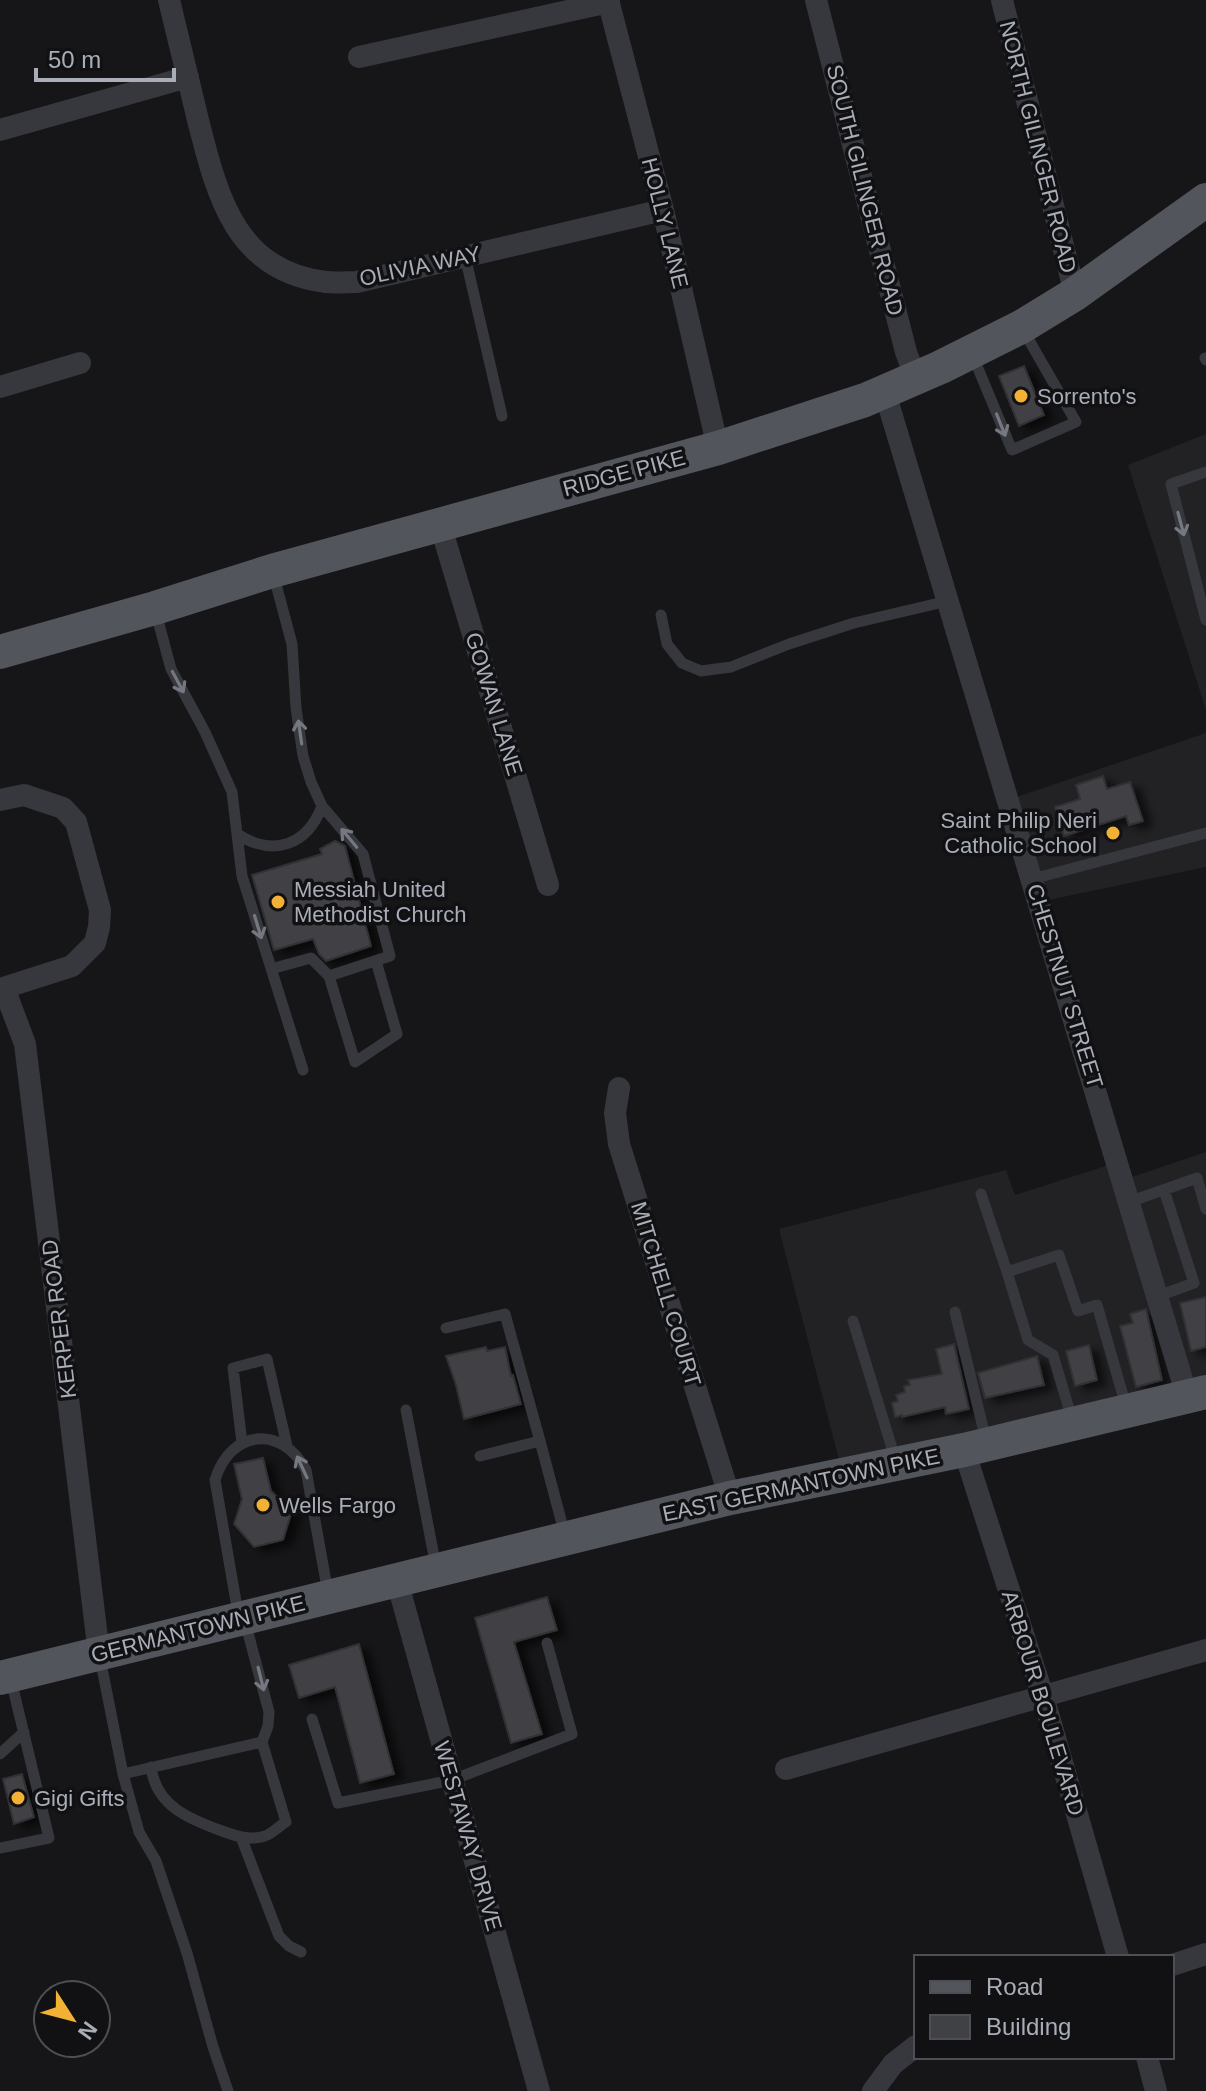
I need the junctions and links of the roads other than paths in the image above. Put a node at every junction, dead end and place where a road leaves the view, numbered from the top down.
1 (169, 0) edge
2 (816, 0) edge
3 (1002, 0) edge
4 (609, 1) edge
5 (359, 57) dead end
6 (188, 77) junction
7 (0, 130) edge
8 (1206, 200) edge
9 (663, 210) junction
10 (465, 256) junction
11 (1075, 294) junction
12 (1021, 327) junction
13 (972, 353) junction
14 (80, 363) dead end
15 (916, 379) junction
16 (0, 387) edge
17 (885, 393) junction
18 (502, 416) dead end
19 (718, 448) junction
20 (1206, 472) edge
21 (440, 524) junction
22 (272, 571) junction
23 (949, 601) junction
24 (155, 608) junction
25 (661, 615) dead end
26 (1206, 620) edge
27 (0, 652) edge
28 (0, 800) edge
29 (322, 806) junction
30 (1206, 833) edge
31 (237, 834) junction
32 (1032, 879) junction
33 (548, 885) dead end
34 (376, 961) junction
35 (271, 969) junction
36 (329, 976) junction
37 (2, 989) edge
38 (303, 1070) dead end
39 (619, 1088) dead end
40 (1164, 1190) junction
41 (981, 1194) dead end
42 (1129, 1202) junction
43 (1206, 1209) edge
44 (1007, 1272) junction
45 (1158, 1296) junction
46 (955, 1312) dead end
47 (853, 1321) dead end
48 (446, 1328) dead end
49 (1197, 1394) edge
50 (406, 1410) dead end
51 (1128, 1410) junction
52 (1073, 1424) junction
53 (540, 1441) junction
54 (242, 1443) junction
55 (287, 1446) junction
56 (976, 1447) junction
57 (480, 1456) dead end
58 (896, 1463) junction
59 (730, 1498) junction
60 (567, 1539) junction
61 (437, 1571) junction
62 (397, 1581) junction
63 (329, 1597) junction
64 (239, 1619) junction
65 (547, 1643) dead end
66 (1206, 1650) edge
67 (99, 1654) junction
68 (5, 1677) edge
69 (1043, 1696) junction
70 (312, 1719) dead end
71 (24, 1732) junction
72 (262, 1742) junction
73 (0, 1754) edge
74 (151, 1767) junction
75 (786, 1769) dead end
76 (123, 1774) junction
77 (452, 1780) junction
78 (241, 1837) junction
79 (0, 1848) edge
80 (301, 1952) dead end
81 (1206, 1954) edge
82 (1117, 1955) edge
83 (1174, 1964) edge
84 (914, 2048) edge
85 (1148, 2059) edge
86 (228, 2091) edge
87 (539, 2091) edge
88 (873, 2091) edge
89 (1156, 2091) edge

1 - 6 street, OLIVIA WAY
2 - 15 street, SOUTH GILINGER ROAD
3 - 11 street, NORTH GILINGER ROAD
4 - 5 street
4 - 9 street, HOLLY LANE
6 - 7 street
6 - 10 street, OLIVIA WAY
8 - 11 main road, RIDGE PIKE
9 - 10 street, OLIVIA WAY
9 - 19 street, HOLLY LANE
10 - 18 lane
11 - 12 main road, RIDGE PIKE
12 - 13 main road, RIDGE PIKE
13 -> 12 lane
13 - 15 main road, RIDGE PIKE
14 - 16 street
15 - 17 main road, RIDGE PIKE
17 - 19 main road, RIDGE PIKE
17 - 23 street, CHESTNUT STREET
19 - 21 main road, RIDGE PIKE
20 -> 26 lane
21 - 22 main road, RIDGE PIKE
21 - 33 street, GOWAN LANE
22 - 24 main road, RIDGE PIKE
29 -> 22 lane
23 - 25 lane
23 - 32 street, CHESTNUT STREET
24 - 27 main road, RIDGE PIKE
24 -> 31 lane
28 - 37 street
29 - 31 lane
34 -> 29 lane
30 - 32 lane
31 -> 35 lane
32 - 42 street, CHESTNUT STREET
34 - 36 lane
34 - 36 lane
35 - 36 lane
35 - 38 lane
37 - 67 street, KERPER ROAD
39 - 59 street, MITCHELL COURT
40 - 42 lane
40 - 43 lane
40 - 45 lane
41 - 44 lane
42 - 45 street, CHESTNUT STREET
44 - 51 lane
44 - 52 lane
45 - 49 street, CHESTNUT STREET
46 - 56 lane
47 - 58 lane
48 - 53 lane
49 - 51 main road, EAST GERMANTOWN PIKE
50 - 61 lane
51 - 52 main road, EAST GERMANTOWN PIKE
52 - 56 main road, EAST GERMANTOWN PIKE
53 - 57 lane
53 - 60 lane
54 - 55 lane
54 - 55 lane
54 - 64 lane
63 -> 55 lane
56 - 58 main road, EAST GERMANTOWN PIKE
56 - 69 street, ARBOUR BOULEVARD
58 - 59 main road, EAST GERMANTOWN PIKE
59 - 60 main road, EAST GERMANTOWN PIKE
60 - 61 main road, EAST GERMANTOWN PIKE
61 - 62 main road, EAST GERMANTOWN PIKE
62 - 63 main road, GERMANTOWN PIKE
62 - 77 street, WESTAWAY DRIVE
63 - 64 main road, GERMANTOWN PIKE
64 - 67 main road, GERMANTOWN PIKE
64 -> 72 lane
65 - 77 lane
66 - 69 street
67 - 68 main road, GERMANTOWN PIKE
67 - 76 lane
68 - 71 lane
69 - 75 street
69 - 82 street, ARBOUR BOULEVARD
70 - 77 lane
71 - 73 lane
71 - 79 lane
72 - 74 lane
72 - 78 lane
74 - 76 lane
74 - 78 lane
76 - 86 lane
77 - 87 street, WESTAWAY DRIVE
78 - 80 lane
81 - 83 street
84 - 88 street
85 - 89 street

